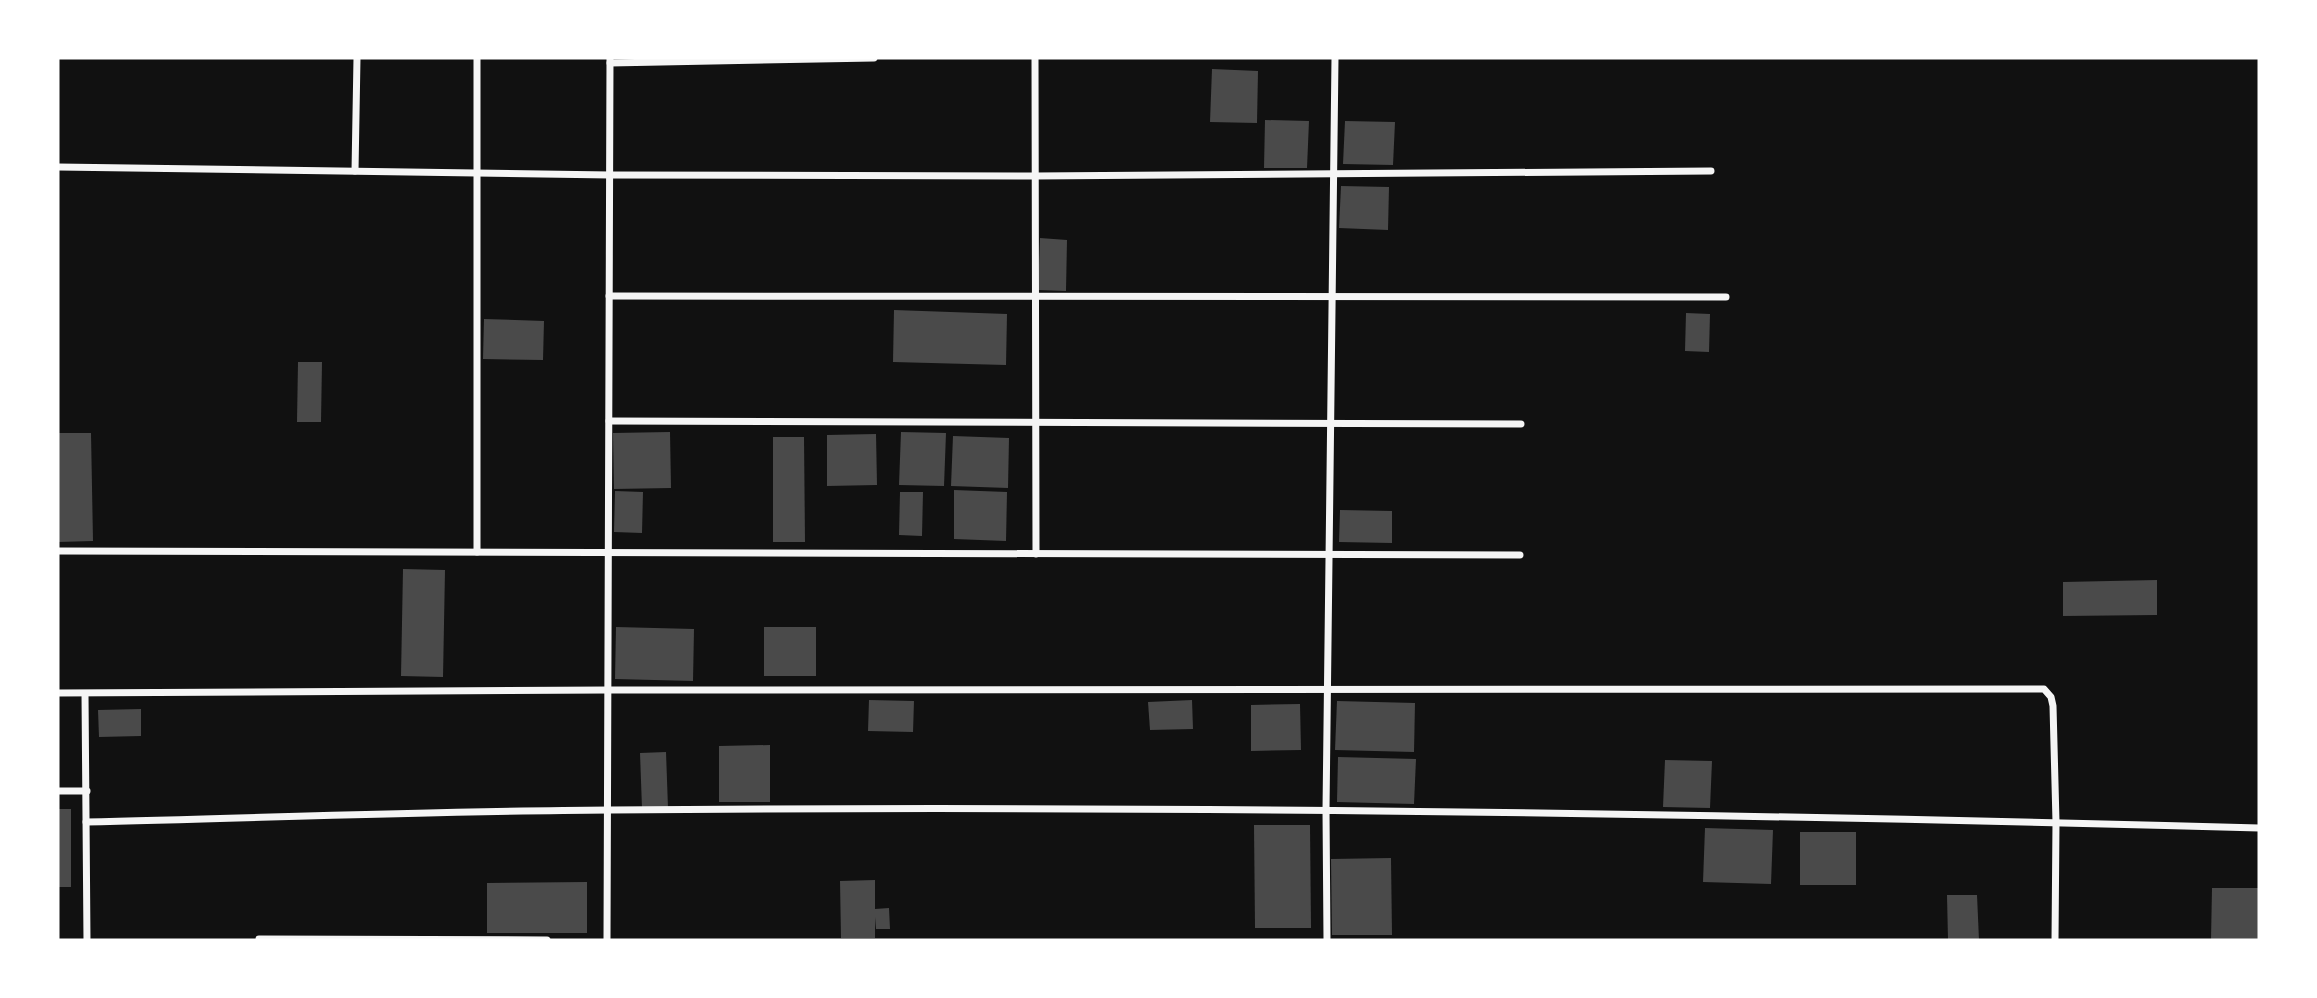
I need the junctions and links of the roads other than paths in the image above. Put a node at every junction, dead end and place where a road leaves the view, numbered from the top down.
1 (357, 58) edge
2 (477, 58) edge
3 (874, 58) edge
4 (1035, 58) edge
5 (1335, 58) edge
6 (610, 60) edge
7 (58, 167) edge
8 (1711, 171) dead end
9 (355, 172) junction
10 (477, 173) junction
11 (1333, 173) junction
12 (610, 175) junction
13 (1035, 176) junction
14 (609, 296) junction
15 (1035, 297) junction
16 (1726, 297) dead end
17 (1332, 298) junction
18 (609, 421) junction
19 (1036, 422) junction
20 (1331, 424) junction
21 (1521, 424) dead end
22 (58, 551) edge
23 (477, 552) junction
24 (608, 553) junction
25 (1036, 554) junction
26 (1330, 555) junction
27 (1520, 555) dead end
28 (607, 690) junction
29 (1328, 690) junction
30 (58, 693) edge
31 (85, 694) junction
32 (58, 791) edge
33 (87, 791) junction
34 (607, 810) junction
35 (1326, 810) junction
36 (86, 822) junction
37 (2056, 822) junction
38 (2259, 828) edge
39 (259, 939) edge
40 (87, 940) edge
41 (547, 940) edge
42 (607, 940) edge
43 (1327, 940) edge
44 (2055, 940) edge

1 - 9 street
2 - 10 street
3 - 6 street
4 - 13 street
5 - 11 street
6 - 12 street
7 - 9 street
8 - 11 street
9 - 10 street
10 - 12 street
10 - 23 street
11 - 13 street
11 - 17 street
12 - 13 street
12 - 14 street
13 - 15 street
14 - 15 street
14 - 18 street
15 - 17 street
15 - 19 street
16 - 17 street
17 - 20 street
18 - 19 street
18 - 24 street
19 - 20 street
19 - 25 street
20 - 21 street
20 - 26 street
22 - 23 street
23 - 24 street
24 - 25 street
24 - 28 street
25 - 26 street
26 - 27 street
26 - 29 street
28 - 29 street
28 - 31 street
28 - 34 street
29 - 35 street
29 - 37 street
30 - 31 street
31 - 33 street
32 - 33 street
33 - 36 street
34 - 35 street
34 - 36 street
34 - 42 street
35 - 37 street
35 - 43 street
36 - 40 street
37 - 38 street
37 - 44 street
39 - 41 street

